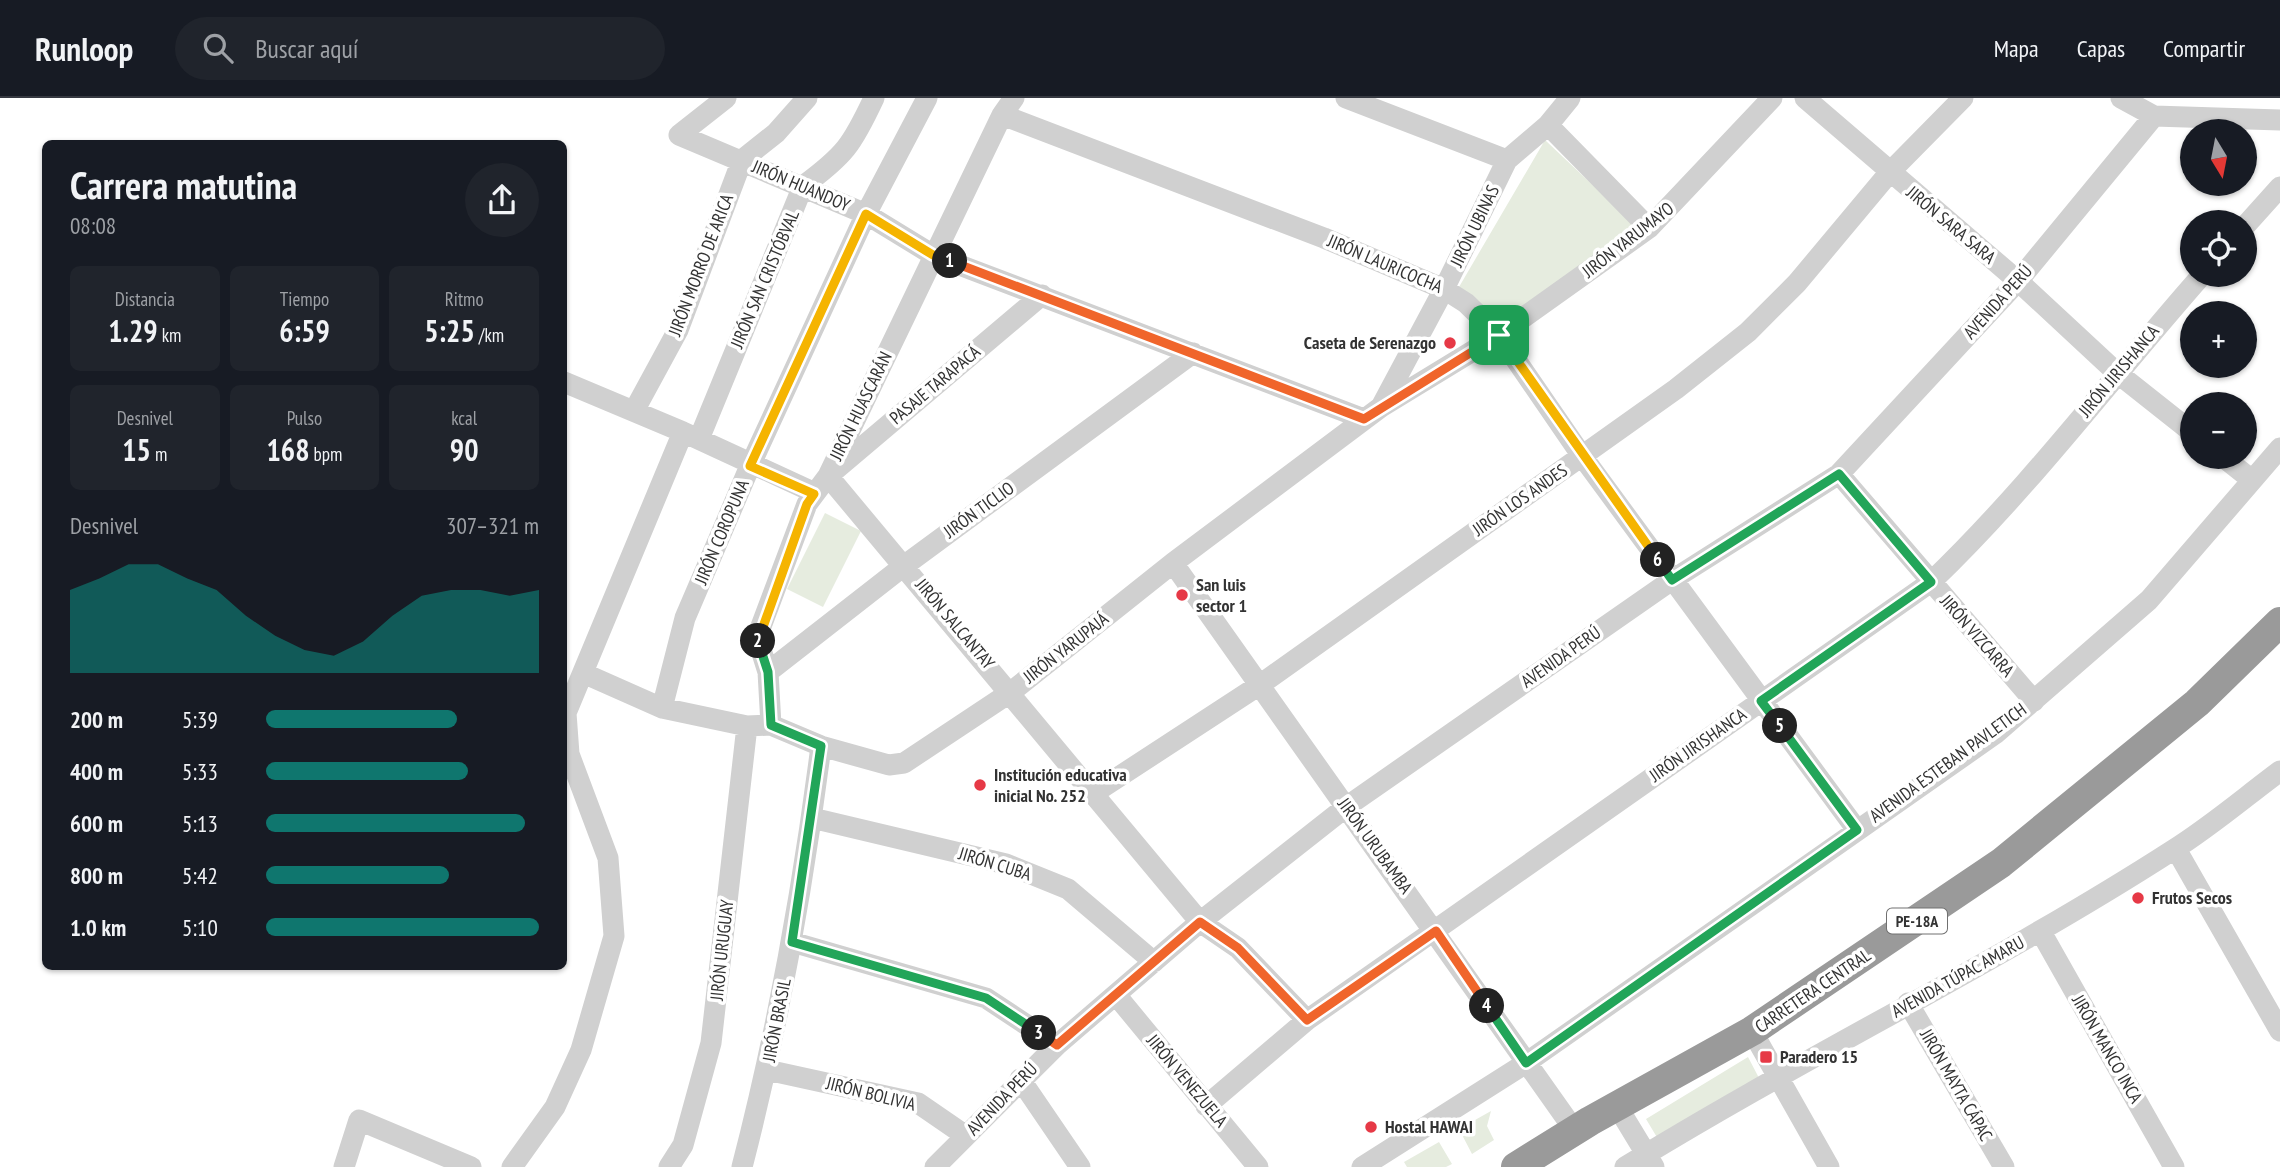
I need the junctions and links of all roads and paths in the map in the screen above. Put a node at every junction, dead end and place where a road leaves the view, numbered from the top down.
1 (726, 98) edge
2 (807, 98) edge
3 (874, 98) edge
4 (927, 98) edge
5 (1570, 98) edge
6 (1772, 98) edge
7 (1805, 98) edge
8 (1964, 98) edge
9 (2121, 98) edge
10 (1361, 101) edge
11 (1008, 107) edge
12 (2154, 116) junction
13 (2280, 120) edge
14 (1548, 124) junction
15 (742, 160) junction
16 (1507, 160) junction
17 (1889, 173) junction
18 (803, 186) junction
19 (2280, 187) edge
20 (2257, 213) edge
21 (866, 214) junction
22 (1649, 228) junction
23 (933, 255) junction
24 (2018, 281) junction
25 (2191, 287) edge
26 (1444, 289) junction
27 (1042, 295) junction
28 (1499, 335) junction
29 (1193, 353) junction
30 (2116, 372) junction
31 (567, 383) edge
32 (634, 411) junction
33 (1373, 413) junction
34 (2180, 423) edge
35 (691, 436) junction
36 (2280, 448) edge
37 (1582, 456) junction
38 (750, 466) junction
39 (2238, 469) edge
40 (1839, 474) junction
41 (828, 475) junction
42 (2252, 480) junction
43 (814, 494) junction
44 (1173, 563) junction
45 (905, 565) junction
46 (1672, 580) junction
47 (1931, 582) junction
48 (2280, 622) edge
49 (768, 672) junction
50 (583, 673) junction
51 (1261, 684) junction
52 (1011, 692) junction
53 (1761, 701) junction
54 (2034, 701) junction
55 (662, 708) junction
56 (567, 711) edge
57 (771, 725) junction
58 (747, 726) junction
59 (567, 727) edge
60 (821, 746) junction
61 (2280, 771) edge
62 (1094, 793) junction
63 (1346, 807) junction
64 (812, 818) junction
65 (1857, 830) junction
66 (2176, 849) junction
67 (1200, 922) junction
68 (1436, 931) junction
69 (2041, 932) junction
70 (792, 942) junction
71 (1154, 962) junction
72 (1116, 995) junction
73 (1908, 1003) junction
74 (1307, 1020) junction
75 (1752, 1031) junction
76 (2280, 1031) edge
77 (1057, 1045) junction
78 (1526, 1063) junction
79 (767, 1070) junction
80 (1020, 1079) junction
81 (1779, 1080) junction
82 (1206, 1106) junction
83 (1618, 1106) junction
84 (1574, 1131) junction
85 (967, 1136) junction
86 (1650, 1161) edge
87 (344, 1167) edge
88 (471, 1167) edge
89 (512, 1167) edge
90 (669, 1167) edge
91 (742, 1167) edge
92 (935, 1167) edge
93 (1080, 1167) edge
94 (1258, 1167) edge
95 (1362, 1167) edge
96 (1516, 1167) edge
97 (1625, 1167) edge
98 (1829, 1167) edge
99 (2004, 1167) edge
100 (2174, 1167) edge

1 - 15 street, JIRÓN HUANDOY
2 - 15 street
3 - 18 street
4 - 21 street, JIRÓN COROPUNA
5 - 14 street, JIRÓN UBINAS
6 - 22 street, JIRÓN YARUMAYO
7 - 17 street, JIRÓN SARA SARA
8 - 17 street, JIRÓN LOS ANDES
9 - 12 street
10 - 16 street
11 - 23 street, JIRÓN HUASCARÁN
11 - 26 street, JIRÓN LAURICOCHA
12 - 13 street
12 - 24 street, AVENIDA PERÚ
14 - 16 street, JIRÓN UBINAS
14 - 22 street
15 - 18 street, JIRÓN HUANDOY
15 - 32 street, JIRÓN MORRO DE ARICA
16 - 26 street, JIRÓN UBINAS
17 - 24 street, JIRÓN SARA SARA
17 - 37 street, JIRÓN LOS ANDES
18 - 21 street, JIRÓN HUANDOY
18 - 35 street, JIRÓN SAN CRISTÓBVAL
19 - 20 street
21 - 23 street, JIRÓN HUANDOY
21 - 38 street, JIRÓN COROPUNA
22 - 28 street, JIRÓN YARUMAYO
23 - 27 street, JIRÓN HUANDOY
23 - 41 street, JIRÓN HUASCARÁN
24 - 30 street, JIRÓN SARA SARA
24 - 40 street, AVENIDA PERÚ
25 - 30 street, JIRÓN JIRISHANCA
26 - 28 street, JIRÓN LAURICOCHA
26 - 33 street, JIRÓN UBINAS
27 - 29 street, JIRÓN HUANDOY
27 - 41 street, PASAJE TARAPACÁ
28 - 33 street, JIRÓN YARUPAJÁ
28 - 37 street, JIRÓN LAURICOCHA
29 - 33 street, JIRÓN HUANDOY
29 - 45 street, JIRÓN TICLIO
30 - 34 street, JIRÓN SARA SARA
30 - 47 street, JIRÓN JIRISHANCA
31 - 32 street
32 - 35 street
33 - 44 street, JIRÓN YARUPAJÁ
35 - 38 street
35 - 50 street, JIRÓN SAN CRISTÓBVAL
36 - 42 street, AVENIDA ESTEBAN PAVLETICH
37 - 46 street, JIRÓN LAURICOCHA
37 - 51 street, JIRÓN LOS ANDES
38 - 43 street
38 - 55 street, JIRÓN COROPUNA
39 - 42 street
40 - 46 street, AVENIDA PERÚ
40 - 47 street, JIRÓN VIZCARRA
41 - 43 street, JIRÓN HUASCARÁN
41 - 45 street, JIRÓN SALCANTAY
42 - 54 street, AVENIDA ESTEBAN PAVLETICH
43 - 49 street, JIRÓN HUASCARÁN
44 - 51 street, JIRÓN URUBAMBA
44 - 52 street, JIRÓN YARUPAJÁ
45 - 49 street, JIRÓN TICLIO
45 - 52 street, JIRÓN SALCANTAY
46 - 53 street, JIRÓN LAURICOCHA
46 - 63 street, AVENIDA PERÚ
47 - 53 street, JIRÓN JIRISHANCA
47 - 54 street, JIRÓN VIZCARRA
48 - 75 highway, CARRETERA CENTRAL / PE-18A
49 - 57 street, JIRÓN HUASCARÁN
50 - 55 street, JIRÓN YARUPAJÁ
50 - 56 street, JIRÓN SAN CRISTÓBVAL
51 - 62 street, JIRÓN LOS ANDES
51 - 63 street, JIRÓN URUBAMBA
52 - 60 street, JIRÓN YARUPAJÁ
52 - 62 street, JIRÓN SALCANTAY
53 - 65 street, JIRÓN LAURICOCHA
53 - 68 street, JIRÓN JIRISHANCA
54 - 65 street, AVENIDA ESTEBAN PAVLETICH
55 - 58 street, JIRÓN YARUPAJÁ
57 - 58 street, JIRÓN YARUPAJÁ
57 - 60 street, JIRÓN YARUPAJÁ
58 - 90 street, JIRÓN URUGUAY
59 - 89 street, JIRÓN SAN CRISTÓBVAL
60 - 64 street, JIRÓN BRASIL
61 - 66 street, AVENIDA TÚPAC AMARU
62 - 67 street, JIRÓN SALCANTAY
63 - 67 street, AVENIDA PERÚ
63 - 68 street, JIRÓN URUBAMBA
64 - 70 street, JIRÓN BRASIL
64 - 71 street, JIRÓN CUBA
65 - 78 street, AVENIDA ESTEBAN PAVLETICH
66 - 69 street, AVENIDA TÚPAC AMARU
66 - 76 street
67 - 71 street, AVENIDA PERÚ
67 - 74 street, JIRÓN SALCANTAY
68 - 74 street, JIRÓN JIRISHANCA
68 - 78 street, JIRÓN URUBAMBA
69 - 73 street, AVENIDA TÚPAC AMARU
69 - 100 street, JIRÓN MANCO INCA
70 - 77 street
70 - 79 street, JIRÓN BRASIL
71 - 72 street, AVENIDA PERÚ
72 - 77 street, AVENIDA PERÚ
72 - 82 street, JIRÓN VENEZUELA
73 - 81 street, AVENIDA TÚPAC AMARU
73 - 99 street, JIRÓN MAYTA CÁPAC
74 - 82 street, JIRÓN JIRISHANCA
75 - 81 street
75 - 83 highway, CARRETERA CENTRAL / PE-18A
77 - 80 street, AVENIDA PERÚ
78 - 84 street, JIRÓN URUBAMBA
78 - 95 street, AVENIDA ESTEBAN PAVLETICH
79 - 85 street, JIRÓN BOLIVIA
79 - 91 street, JIRÓN BRASIL
80 - 85 street, AVENIDA PERÚ
80 - 93 street
81 - 86 street, AVENIDA TÚPAC AMARU
81 - 98 street
82 - 94 street, JIRÓN VENEZUELA
83 - 84 highway, CARRETERA CENTRAL / PE-18A
83 - 86 street
84 - 96 highway, CARRETERA CENTRAL / PE-18A
85 - 92 street, AVENIDA PERÚ
86 - 97 street, AVENIDA TÚPAC AMARU
87 - 88 street

